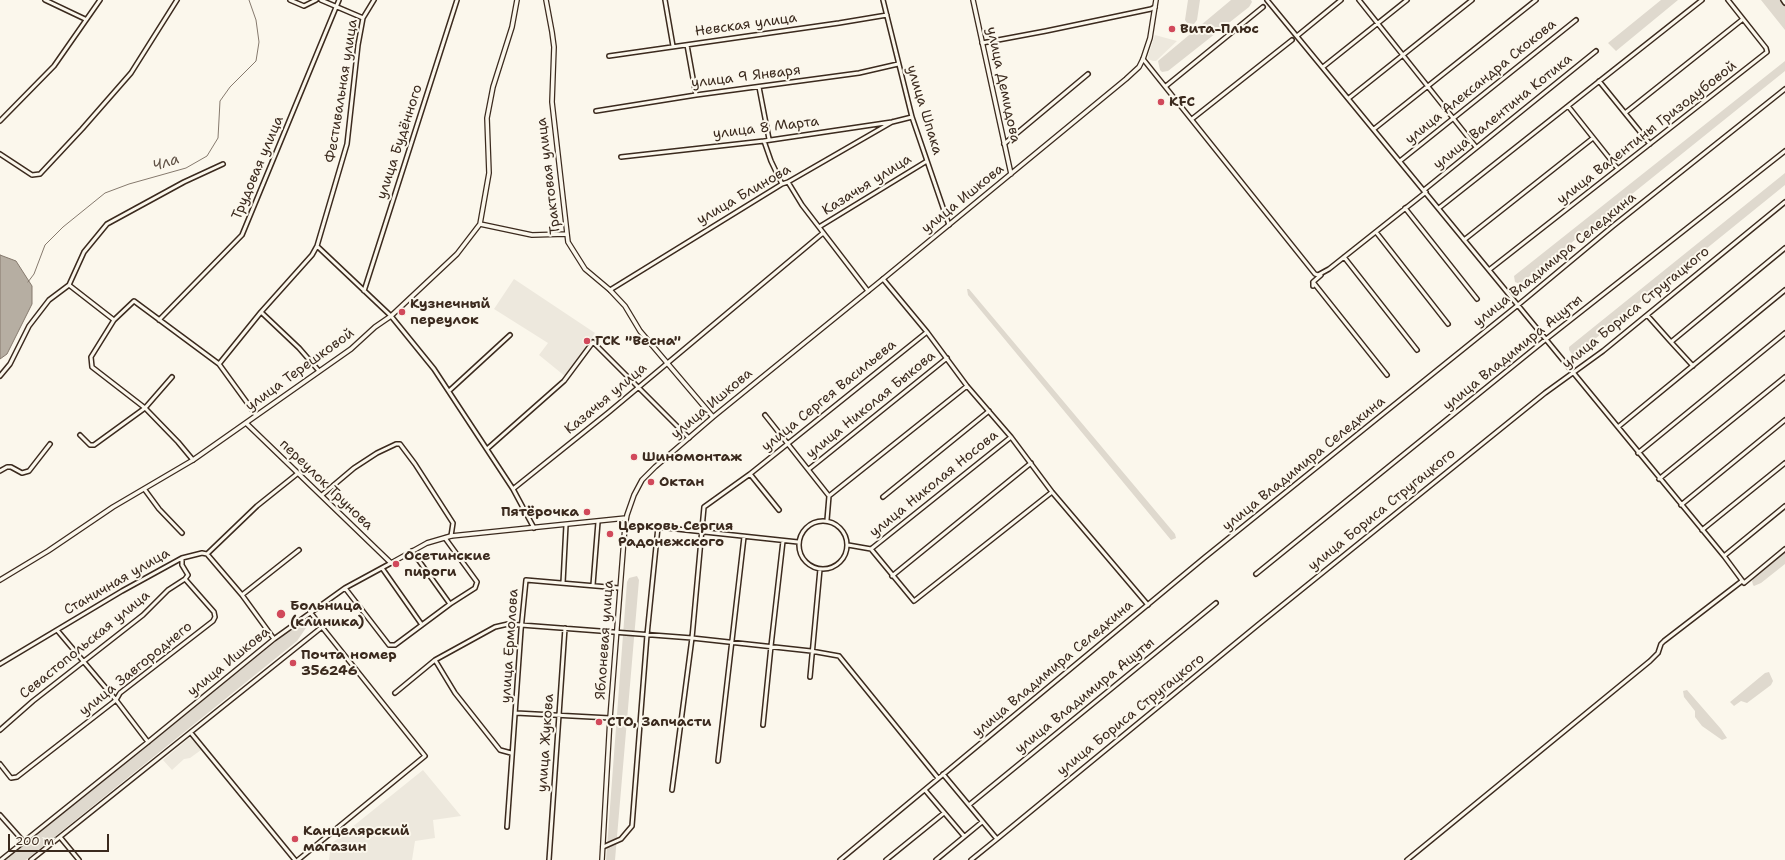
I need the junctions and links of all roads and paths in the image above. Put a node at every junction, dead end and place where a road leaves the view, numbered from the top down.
1 (45, 0) edge
2 (100, 0) edge
3 (177, 0) edge
4 (290, 0) edge
5 (316, 0) edge
6 (321, 0) edge
7 (339, 0) edge
8 (374, 0) edge
9 (457, 0) edge
10 (517, 0) edge
11 (546, 0) edge
12 (666, 0) edge
13 (883, 0) edge
14 (973, 0) edge
15 (1156, 0) edge
16 (1267, 0) edge
17 (1342, 0) edge
18 (1359, 0) edge
19 (1407, 0) edge
20 (1472, 0) edge
21 (1536, 0) edge
22 (1702, 0) edge
23 (1728, 0) edge
24 (336, 7) junction
25 (1155, 7) junction
26 (1263, 7) dead end
27 (887, 15) junction
28 (363, 18) junction
29 (86, 19) junction
30 (1743, 19) junction
31 (1576, 20) dead end
32 (1377, 24) junction
33 (1297, 36) junction
34 (1292, 40) dead end
35 (982, 42) junction
36 (687, 45) junction
37 (673, 46) junction
38 (1596, 51) dead end
39 (1403, 55) junction
40 (609, 56) dead end
41 (1143, 59) junction
42 (898, 64) junction
43 (1323, 67) junction
44 (1088, 74) dead end
45 (1599, 82) junction
46 (1166, 86) junction
47 (1428, 86) junction
48 (759, 87) junction
49 (1785, 90) edge
50 (696, 94) junction
51 (1349, 98) junction
52 (1568, 106) junction
53 (596, 111) dead end
54 (1624, 113) junction
55 (912, 117) junction
56 (1454, 118) junction
57 (1192, 119) junction
58 (0, 122) edge
59 (892, 122) junction
60 (1374, 129) junction
61 (1593, 138) junction
62 (764, 140) junction
63 (769, 140) junction
64 (1004, 144) junction
65 (1650, 144) junction
66 (1476, 147) junction
67 (1785, 151) edge
68 (0, 154) edge
69 (621, 157) dead end
70 (927, 161) junction
71 (1400, 161) junction
72 (223, 164) dead end
73 (1618, 169) junction
74 (1011, 174) junction
75 (788, 182) junction
76 (782, 184) junction
77 (1425, 191) junction
78 (1785, 202) edge
79 (1405, 208) junction
80 (1439, 208) junction
81 (480, 224) junction
82 (949, 225) junction
83 (819, 227) junction
84 (823, 232) junction
85 (1376, 232) junction
86 (566, 234) junction
87 (1464, 240) junction
88 (317, 246) junction
89 (1785, 248) edge
90 (1344, 257) junction
91 (1489, 270) junction
92 (1321, 275) junction
93 (884, 279) junction
94 (1313, 282) junction
95 (69, 285) junction
96 (1313, 286) dead end
97 (610, 290) junction
98 (1785, 290) edge
99 (364, 291) junction
100 (868, 291) junction
101 (1477, 299) dead end
102 (1518, 305) junction
103 (261, 312) junction
104 (1647, 315) junction
105 (391, 316) junction
106 (114, 320) junction
107 (159, 320) junction
108 (1448, 324) dead end
109 (926, 332) junction
110 (1785, 333) edge
111 (510, 335) dead end
112 (1545, 340) junction
113 (1671, 342) junction
114 (1417, 350) dead end
115 (947, 358) junction
116 (667, 362) junction
117 (219, 364) junction
118 (1692, 366) junction
119 (319, 371) junction
120 (1573, 374) junction
121 (1387, 375) dead end
122 (0, 376) edge
123 (1785, 376) edge
124 (172, 377) dead end
125 (967, 386) junction
126 (638, 387) junction
127 (449, 391) junction
128 (145, 408) junction
129 (989, 411) junction
130 (256, 415) junction
131 (765, 415) dead end
132 (713, 417) junction
133 (1785, 420) edge
134 (246, 423) junction
135 (1618, 427) junction
136 (80, 435) dead end
137 (1011, 437) junction
138 (689, 438) junction
139 (787, 443) junction
140 (50, 444) dead end
141 (487, 449) junction
142 (1638, 453) junction
143 (193, 460) junction
144 (1785, 463) edge
145 (1031, 464) junction
146 (809, 469) junction
147 (0, 471) edge
148 (297, 474) junction
149 (750, 474) junction
150 (1659, 479) junction
151 (514, 489) junction
152 (145, 490) junction
153 (1052, 492) junction
154 (322, 495) junction
155 (829, 496) junction
156 (883, 497) dead end
157 (1681, 505) junction
158 (1785, 506) edge
159 (779, 510) dead end
160 (626, 518) junction
161 (827, 520) junction
162 (598, 522) junction
163 (566, 525) junction
164 (534, 528) junction
165 (1702, 530) junction
166 (702, 532) junction
167 (182, 533) dead end
168 (451, 536) junction
169 (444, 537) junction
170 (744, 537) junction
171 (783, 541) junction
172 (798, 542) junction
173 (848, 545) junction
174 (871, 549) junction
175 (1785, 549) edge
176 (299, 550) dead end
177 (412, 551) junction
178 (207, 554) junction
179 (1724, 556) junction
180 (182, 558) junction
181 (390, 562) junction
182 (382, 568) junction
183 (820, 569) junction
184 (1256, 574) dead end
185 (892, 576) junction
186 (185, 579) junction
187 (0, 580) edge
188 (1742, 581) junction
189 (563, 583) junction
190 (593, 586) junction
191 (345, 588) junction
192 (619, 588) junction
193 (242, 595) junction
194 (1216, 603) dead end
195 (450, 604) junction
196 (1148, 605) junction
197 (310, 612) junction
198 (522, 624) junction
199 (422, 625) junction
200 (322, 627) junction
201 (565, 628) junction
202 (57, 630) junction
203 (616, 633) junction
204 (647, 635) junction
205 (692, 638) junction
206 (274, 639) junction
207 (731, 642) junction
208 (770, 646) junction
209 (811, 651) junction
210 (435, 660) junction
211 (84, 662) junction
212 (0, 664) edge
213 (810, 677) dead end
214 (395, 693) dead end
215 (116, 700) junction
216 (516, 713) junction
217 (559, 715) junction
218 (610, 718) junction
219 (763, 725) dead end
220 (0, 730) edge
221 (191, 733) junction
222 (148, 742) junction
223 (512, 754) junction
224 (718, 761) dead end
225 (0, 764) edge
226 (943, 774) junction
227 (938, 778) junction
228 (672, 790) dead end
229 (925, 790) junction
230 (969, 805) junction
231 (944, 813) junction
232 (0, 815) edge
233 (982, 822) junction
234 (507, 827) dead end
235 (964, 836) junction
236 (60, 837) junction
237 (997, 839) junction
238 (24, 842) junction
239 (602, 848) junction
240 (1, 860) edge
241 (31, 860) edge
242 (79, 860) edge
243 (295, 860) edge
244 (298, 860) edge
245 (549, 860) edge
246 (602, 860) edge
247 (840, 860) edge
248 (886, 860) edge
249 (936, 860) edge
250 (971, 860) edge
251 (1407, 860) edge

1 - 29 street
2 - 29 street
3 - 68 street
4 - 5 street
6 - 24 street
7 - 24 street, Трудовая улица
8 - 28 street, Фестивальная улица
9 - 99 street, улица Будённого
10 - 81 street, улица Терешковой
11 - 86 street, Трактовая улица
12 - 37 street
13 - 27 street, улица Шпака
14 - 35 street, улица Демидова
15 - 25 street, улица Ишкова
16 - 33 street
17 - 33 street
18 - 32 street
19 - 32 street
20 - 39 street
21 - 47 street
22 - 45 street
23 - 30 street, улица Валентины Гризодубовой
24 - 28 street
24 - 107 street, Трудовая улица
25 - 35 street
25 - 41 street, улица Ишкова
26 - 46 street
27 - 36 street, Невская улица
27 - 42 street, улица Шпака
28 - 88 street, Фестивальная улица
29 - 58 street
30 - 54 street
30 - 65 street, улица Валентины Гризодубовой
31 - 56 street, улица Александра Скокова
32 - 39 street
32 - 43 street
33 - 43 street
34 - 57 street
35 - 64 street, улица Демидова
36 - 37 street, Невская улица
36 - 50 street
37 - 40 street, Невская улица
38 - 66 street, улица Валентина Котика
39 - 47 street
39 - 51 street
41 - 46 street
41 - 74 street, улица Ишкова
42 - 48 street, улица 9 Января
42 - 55 street, улица Шпака
43 - 51 street
44 - 64 street
45 - 52 street
45 - 54 street
46 - 57 street
47 - 56 street
47 - 60 street
48 - 50 street, улица 9 Января
48 - 63 street
49 - 102 street, улица Владимира Селедкина
50 - 53 street, улица 9 Января
51 - 60 street
52 - 61 street
52 - 80 street
54 - 65 street
55 - 59 street, улица 8 Марта
55 - 70 street, улица Шпака
56 - 66 street
56 - 71 street, улица Александра Скокова
57 - 92 street
59 - 63 street, улица 8 Марта
59 - 75 street, улица Блинова
60 - 71 street
61 - 73 street
61 - 87 street
62 - 63 street, улица 8 Марта
62 - 69 street, улица 8 Марта
62 - 76 street
64 - 74 street, улица Демидова
65 - 73 street, улица Валентины Гризодубовой
66 - 77 street, улица Валентина Котика
67 - 112 street, улица Владимира Ацуты
70 - 82 street, улица Шпака
70 - 83 street, Казачья улица
71 - 77 street
72 - 95 street
73 - 91 street, улица Валентины Гризодубовой
74 - 82 street, улица Ишкова
75 - 76 street, улица Блинова
75 - 83 street
76 - 97 street, улица Блинова
77 - 79 street, улица Валентина Котика
77 - 80 street
78 - 104 street, улица Бориса Стругацкого
79 - 85 street, улица Валентина Котика
79 - 101 street
80 - 87 street
81 - 86 street
81 - 105 street, улица Терешковой
82 - 93 street, улица Ишкова
83 - 84 street
84 - 100 street
84 - 116 street, Казачья улица
85 - 90 street, улица Валентина Котика
85 - 108 street
86 - 97 street, Трактовая улица
87 - 91 street
88 - 99 street
88 - 103 street, Фестивальная улица
89 - 113 street
90 - 92 street, улица Валентина Котика
90 - 114 street
91 - 102 street
92 - 94 street, улица Валентина Котика
93 - 100 street, улица Ишкова
93 - 109 street
94 - 96 street
94 - 121 street
95 - 106 street
95 - 122 street
97 - 116 street, Трактовая улица
98 - 118 street
99 - 105 street
100 - 132 street, улица Ишкова
102 - 112 street
102 - 196 street, улица Владимира Селедкина
103 - 117 street, Фестивальная улица
103 - 119 street
104 - 113 street
104 - 120 street, улица Бориса Стругацкого
105 - 119 street, улица Терешковой
105 - 127 street
106 - 107 street
106 - 128 street
107 - 117 street
109 - 115 street
109 - 139 street, улица Сергея Васильева
110 - 142 street
111 - 127 street
112 - 120 street
112 - 184 street, улица Владимира Ацуты
113 - 118 street
115 - 125 street
115 - 146 street, улица Николая Быкова
116 - 126 street, Казачья улица
116 - 132 street, Трактовая улица
117 - 130 street
118 - 135 street
119 - 130 street, улица Терешковой
120 - 135 street
120 - 237 street, улица Бориса Стругацкого
123 - 150 street
124 - 128 street
125 - 129 street
125 - 155 street
126 - 138 street
126 - 141 street
126 - 151 street, Казачья улица
127 - 141 street
128 - 136 street
128 - 143 street
129 - 137 street
129 - 156 street
130 - 134 street, улица Терешковой
131 - 139 street
132 - 138 street, улица Ишкова
133 - 157 street
134 - 143 street, улица Терешковой
134 - 148 street, переулок Трунова
135 - 142 street
137 - 145 street
137 - 174 street, улица Николая Носова
138 - 160 street, улица Ишкова
139 - 146 street
139 - 149 street, улица Сергея Васильева
140 - 147 street
141 - 151 street
142 - 150 street
143 - 152 street, улица Терешковой
144 - 165 street
145 - 153 street
145 - 185 street
146 - 155 street
148 - 154 street, переулок Трунова
148 - 178 street
149 - 159 street
149 - 166 street, улица Сергея Васильева
150 - 157 street
151 - 164 street
152 - 167 street
152 - 187 street, улица Терешковой
153 - 185 street
153 - 196 street
154 - 168 street
154 - 181 street, переулок Трунова
155 - 161 street
157 - 165 street
158 - 179 street
160 - 162 street, улица Ишкова
160 - 192 street, Яблоневая улица
161 - 172 street
161 - 173 street
162 - 163 street, улица Ишкова
162 - 190 street
163 - 164 street, улица Ишкова
163 - 189 street
164 - 168 street, улица Ишкова
165 - 179 street
166 - 170 street
166 - 204 street
166 - 205 street, улица Сергея Васильева
168 - 169 street, улица Ишкова
169 - 177 street, улица Ишкова
169 - 195 street
170 - 171 street
170 - 207 street
171 - 172 street
171 - 208 street
172 - 183 street
173 - 174 street
173 - 183 street
174 - 185 street
175 - 188 street
176 - 193 street
177 - 181 street, улица Ишкова
177 - 195 street
178 - 180 street, Станичная улица
178 - 193 street
179 - 188 street
180 - 186 street
180 - 202 street, Станичная улица
181 - 182 street, улица Ишкова
182 - 191 street, улица Ишкова
182 - 199 street
183 - 209 street
186 - 211 street, Севастопольская улица
186 - 215 street, улица Завгороднего
188 - 251 street
189 - 190 street
189 - 198 street, улица Ермолова
190 - 192 street
191 - 197 street, улица Ишкова
191 - 199 street
192 - 203 street, Яблоневая улица
193 - 206 street
194 - 230 street, улица Владимира Ацуты
195 - 199 street
196 - 226 street, улица Владимира Селедкина
197 - 200 street
197 - 206 street, улица Ишкова
198 - 201 street
198 - 210 street
198 - 216 street, улица Ермолова
200 - 221 street
200 - 244 street
201 - 203 street
201 - 217 street, улица Жукова
202 - 211 street
202 - 212 street, Станичная улица
203 - 204 street
203 - 218 street, Яблоневая улица
204 - 205 street
204 - 239 street
205 - 207 street
205 - 228 street, улица Сергея Васильева
206 - 222 street, улица Ишкова
207 - 208 street
207 - 224 street
208 - 209 street
208 - 219 street
209 - 213 street
209 - 227 street
210 - 214 street
210 - 223 street
211 - 215 street
211 - 220 street, Севастопольская улица
215 - 222 street
215 - 225 street, улица Завгороднего
216 - 217 street
216 - 223 street, улица Ермолова
217 - 218 street
217 - 245 street, улица Жукова
218 - 239 street, Яблоневая улица
221 - 236 street
221 - 243 street
222 - 238 street, улица Ишкова
223 - 234 street, улица Ермолова
226 - 227 street, улица Владимира Селедкина
226 - 230 street
227 - 229 street, улица Владимира Селедкина
229 - 231 street
229 - 247 street, улица Владимира Селедкина
230 - 233 street
231 - 235 street
231 - 248 street
232 - 238 street
233 - 235 street
233 - 237 street
235 - 249 street
236 - 241 street
236 - 242 street
237 - 250 street, улица Бориса Стругацкого
238 - 240 street, улица Ишкова
239 - 246 street, Яблоневая улица

